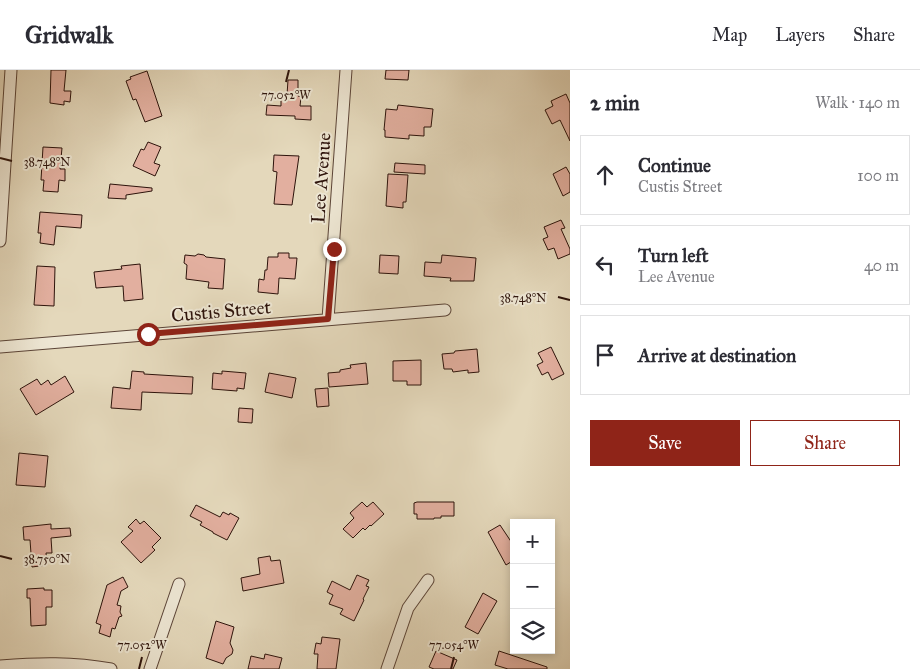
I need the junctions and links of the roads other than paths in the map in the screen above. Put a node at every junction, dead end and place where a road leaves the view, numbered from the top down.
1 (11, 70) edge
2 (346, 70) edge
3 (0, 240) edge
4 (445, 310) dead end
5 (328, 319) junction
6 (0, 347) edge
7 (428, 580) dead end
8 (179, 584) dead end
9 (0, 666) edge
10 (111, 669) edge
11 (150, 669) edge
12 (387, 669) edge

1 - 3 street
2 - 5 street, Lee Avenue
4 - 5 street, Custis Street
5 - 6 street, Custis Street
7 - 12 street
8 - 11 street
9 - 10 street

